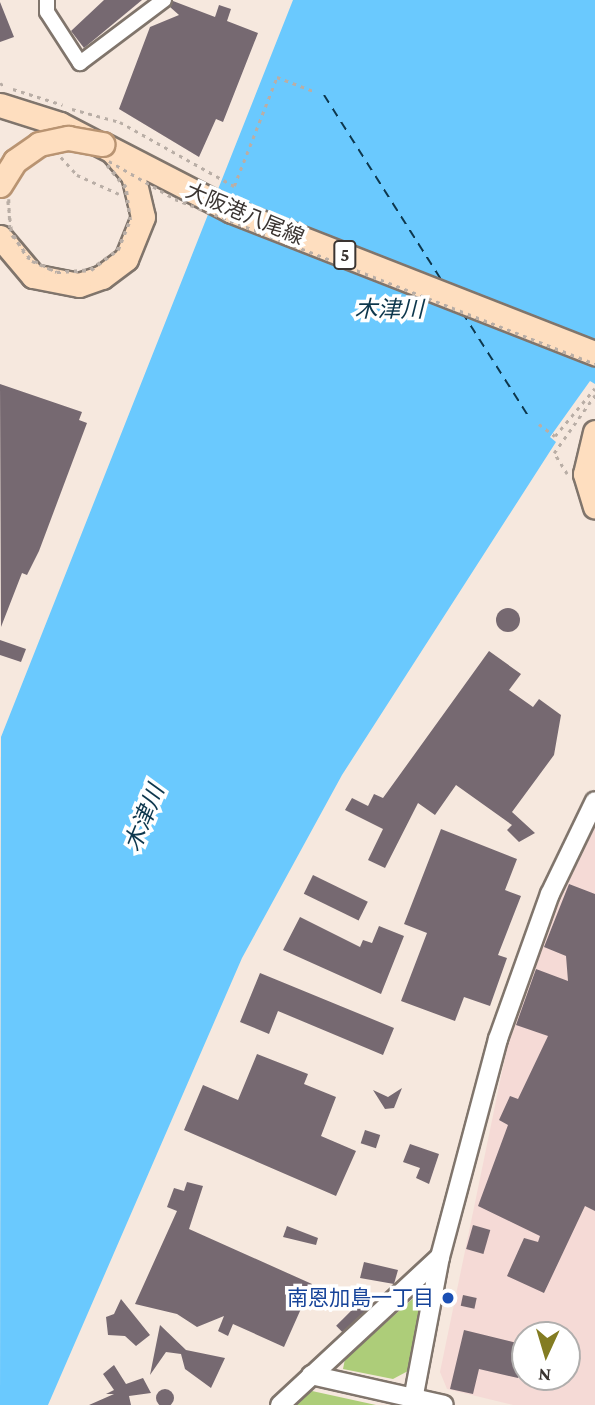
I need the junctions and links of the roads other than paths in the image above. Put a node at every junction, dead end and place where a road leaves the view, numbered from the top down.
1 (47, 0) edge
2 (164, 0) edge
3 (0, 105) edge
4 (6, 186) edge
5 (0, 238) edge
6 (595, 353) edge
7 (595, 433) edge
8 (595, 505) edge
9 (595, 801) edge
10 (440, 1257) junction
11 (310, 1375) junction
12 (413, 1401) edge
13 (280, 1405) edge
14 (444, 1405) edge

1 - 2 street
3 - 5 main road, bridge
4 - 5 main road, bridge
4 - 6 main road, 大阪港八尾線 / 5, bridge
7 - 8 main road
9 - 10 street
10 - 11 street
10 - 12 street
11 - 12 street
11 - 13 street
12 - 14 street

